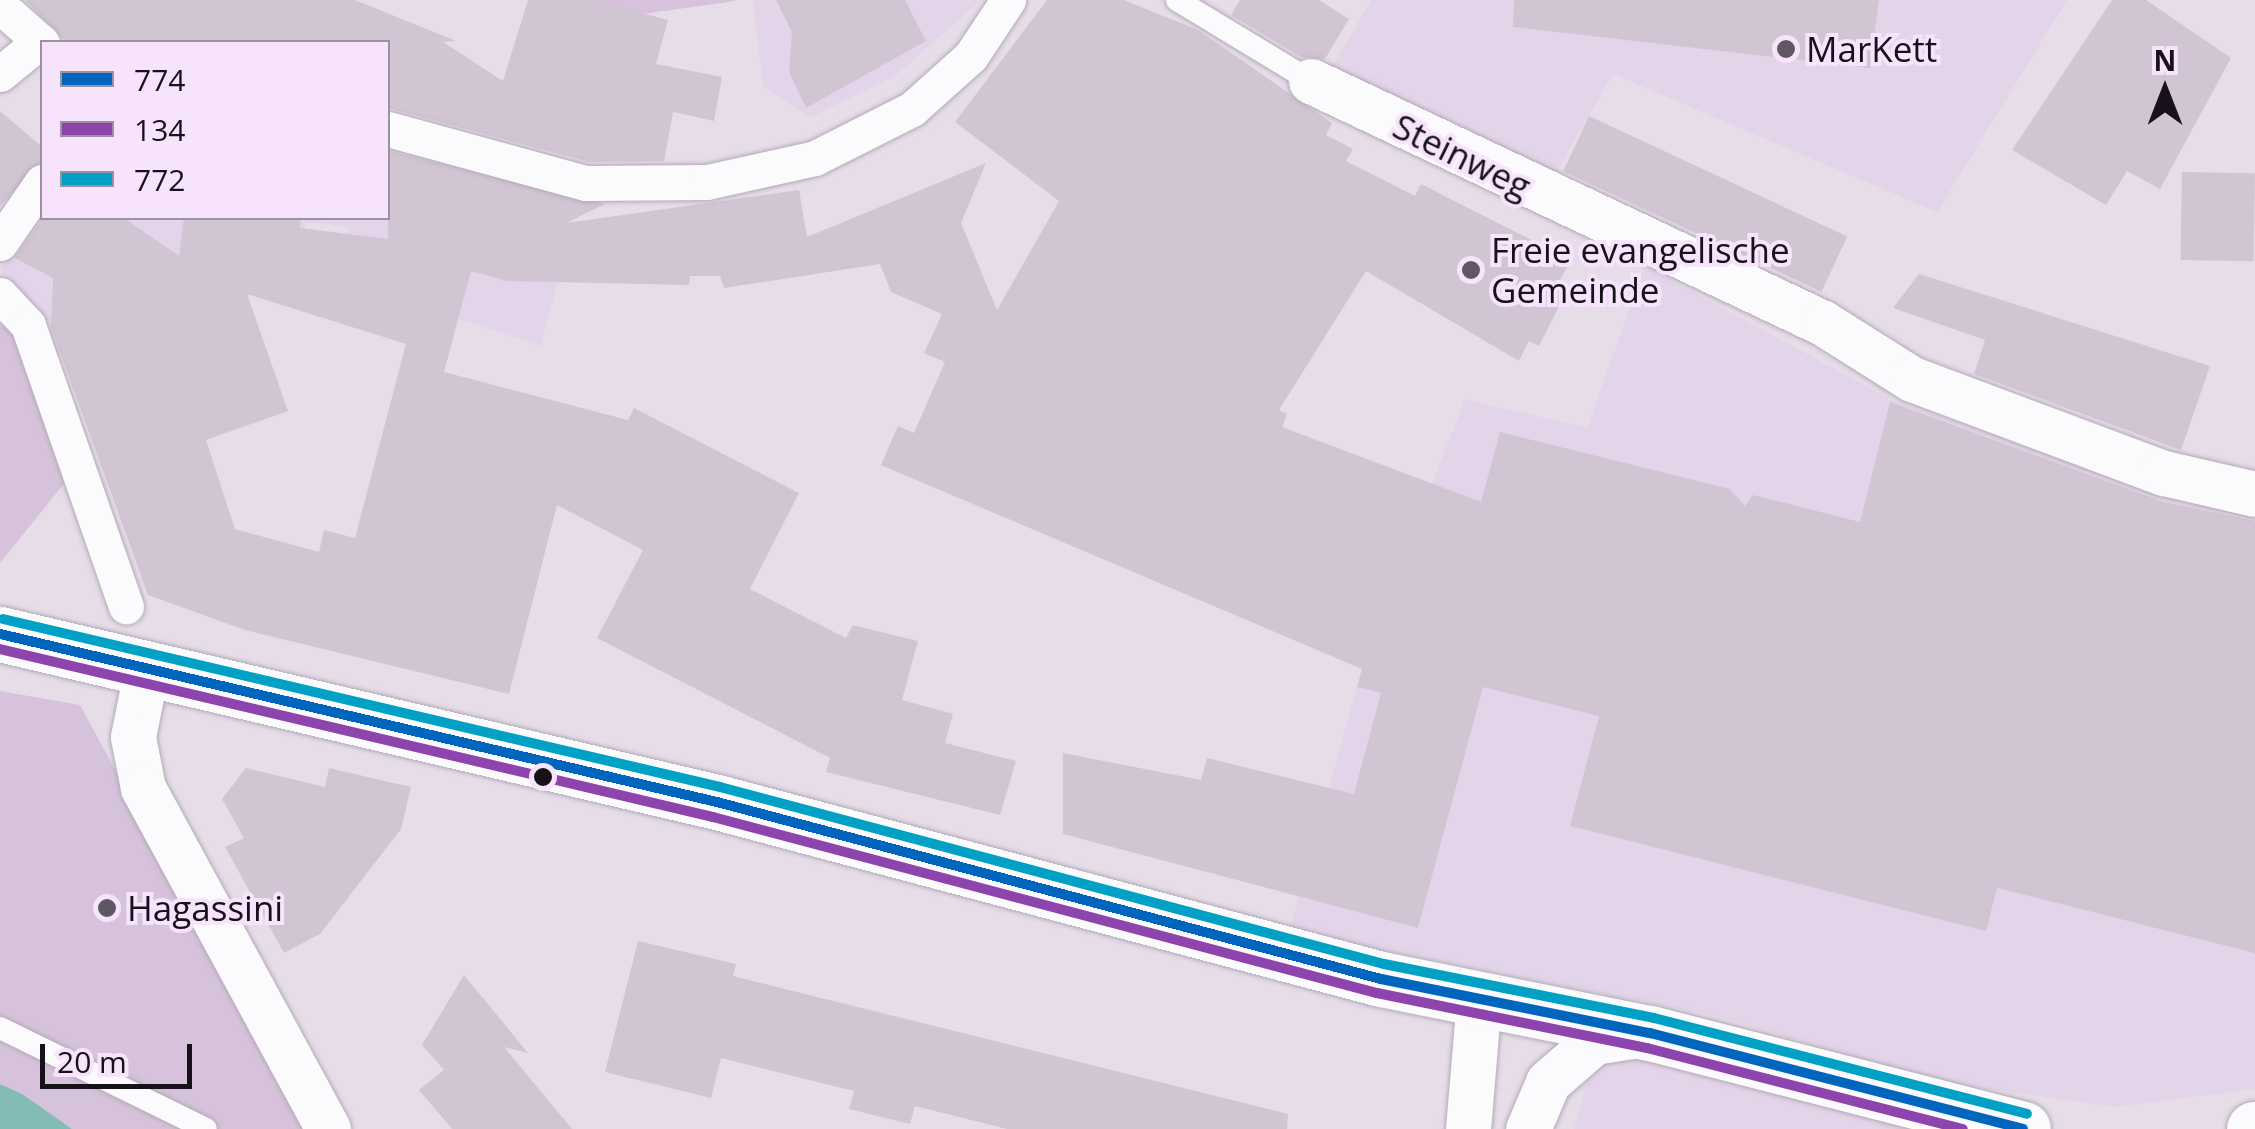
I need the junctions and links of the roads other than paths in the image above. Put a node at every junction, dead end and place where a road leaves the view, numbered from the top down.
1 (1008, 0) edge
2 (1176, 0) edge
3 (0, 6) edge
4 (40, 41) edge
5 (40, 43) edge
6 (0, 74) edge
7 (1311, 81) joint
8 (390, 130) edge
9 (40, 185) edge
10 (0, 242) edge
11 (0, 295) edge
12 (2255, 494) edge
13 (126, 606) dead end
14 (0, 634) edge
15 (147, 667) junction
16 (1479, 997) junction
17 (0, 1028) edge
18 (1650, 1033) junction
19 (206, 1129) edge
20 (328, 1129) edge
21 (1468, 1129) edge
22 (1528, 1129) edge
23 (2023, 1129) edge

1 - 8 street
2 - 7 lane, Steinweg
3 - 4 street
5 - 6 street
7 - 12 street, Steinweg
9 - 10 street
11 - 13 street
14 - 15 main road
15 - 16 main road
15 - 20 street
16 - 18 main road
16 - 21 street
17 - 19 lane
18 - 22 street
18 - 23 main road

